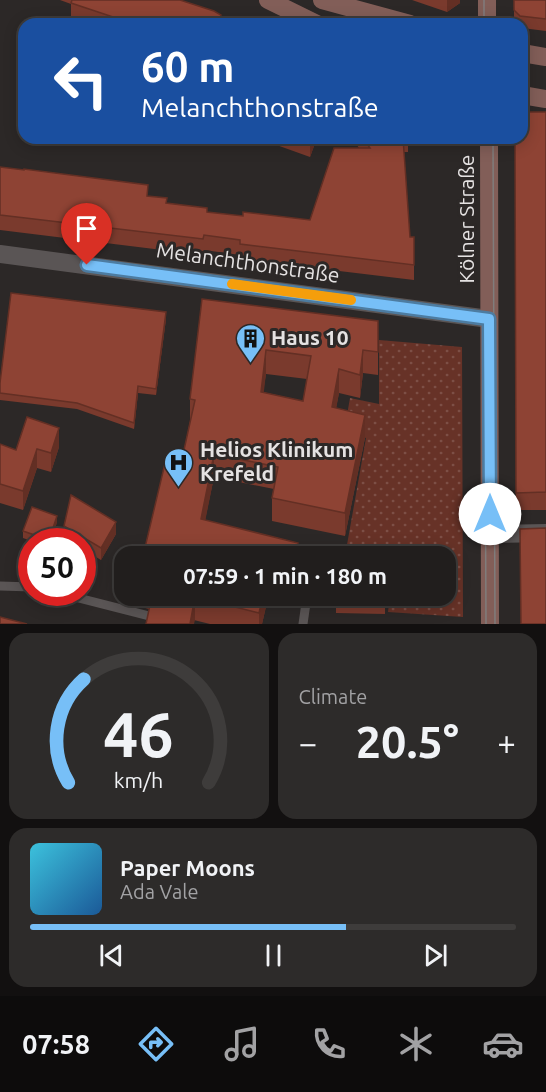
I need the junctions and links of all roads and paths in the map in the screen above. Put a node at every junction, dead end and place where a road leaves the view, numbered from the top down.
1 (268, 0) edge
2 (322, 0) edge
3 (487, 0) edge
4 (305, 18) edge
5 (388, 18) edge
6 (487, 18) edge
7 (528, 54) edge
8 (546, 57) edge
9 (528, 96) edge
10 (546, 99) edge
11 (489, 144) edge
12 (0, 254) edge
13 (489, 319) junction
14 (546, 533) edge
15 (490, 534) junction
16 (0, 586) edge
17 (18, 587) edge
18 (96, 602) edge
19 (306, 606) edge
20 (181, 624) edge
21 (303, 624) edge
22 (490, 624) edge

1 - 4 main road
2 - 5 main road
3 - 6 main road
7 - 8 main road
9 - 10 main road
11 - 13 main road, Kölner Straße
12 - 13 street, Melanchthonstraße
13 - 15 main road, Kölner Straße
14 - 15 street
15 - 22 main road, Kölner Straße
16 - 17 lane
18 - 20 lane
19 - 21 lane

